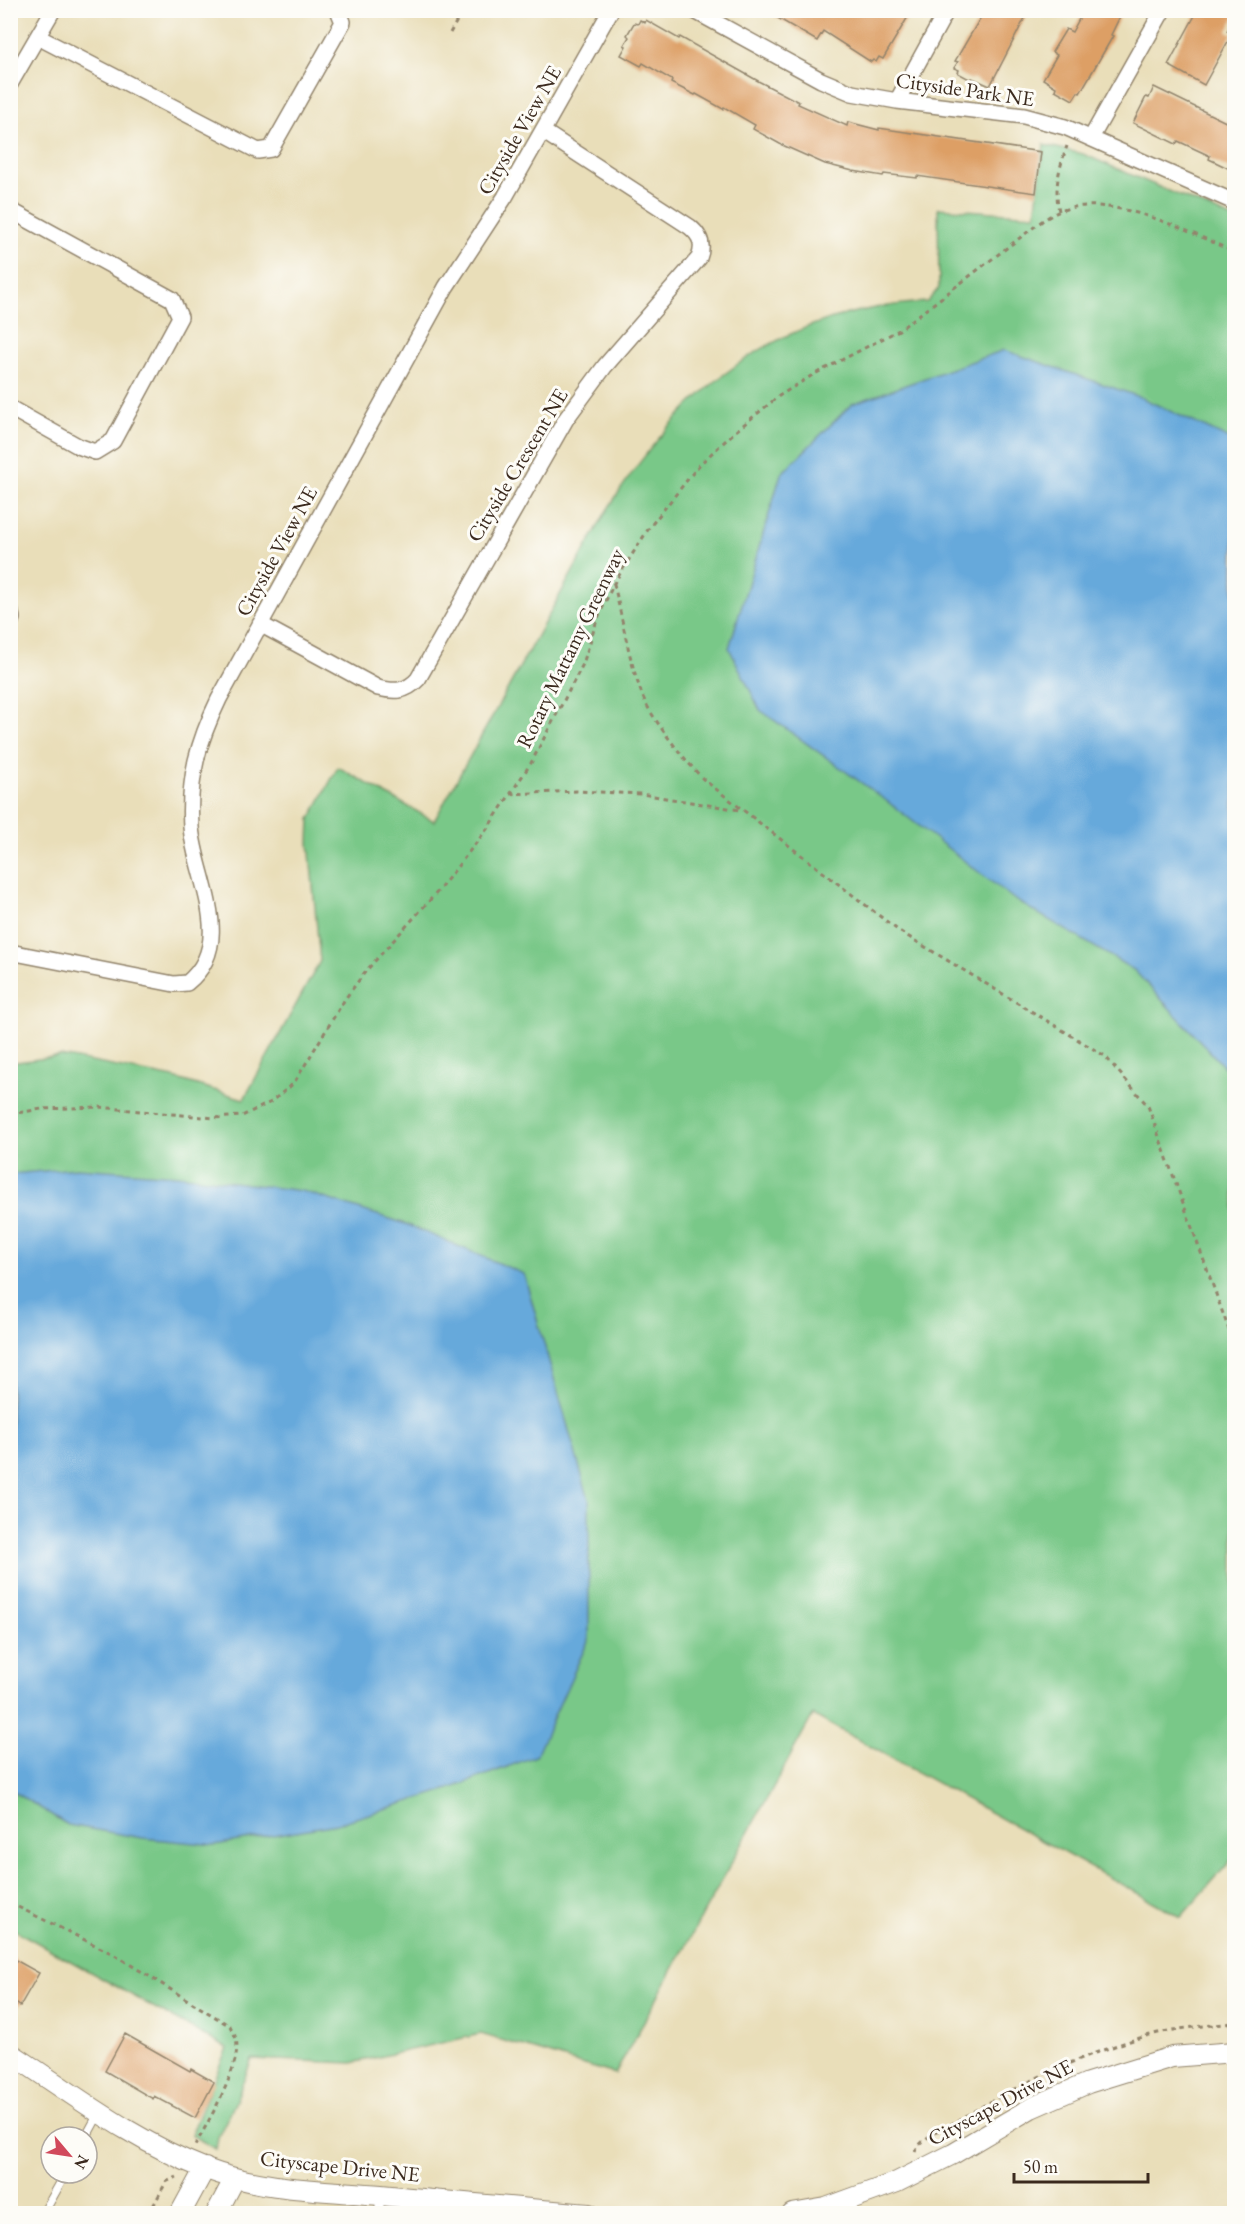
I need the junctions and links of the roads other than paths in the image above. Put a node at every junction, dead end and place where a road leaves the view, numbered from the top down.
1 (53, 10) edge
2 (338, 10) edge
3 (611, 10) edge
4 (693, 10) edge
5 (947, 10) edge
6 (1163, 10) edge
7 (38, 37) junction
8 (10, 84) edge
9 (897, 100) junction
10 (544, 132) junction
11 (1091, 138) junction
12 (1234, 202) edge
13 (10, 210) edge
14 (10, 408) edge
15 (10, 609) edge
16 (10, 624) edge
17 (260, 624) junction
18 (10, 952) edge
19 (1234, 2052) edge
20 (11, 2055) edge
21 (100, 2112) junction
22 (93, 2125) edge
23 (205, 2168) junction
24 (235, 2178) junction
25 (60, 2185) edge
26 (380, 2204) edge
27 (406, 2206) edge
28 (44, 2214) edge
29 (180, 2214) edge
30 (216, 2214) edge
31 (589, 2214) edge
32 (792, 2214) edge

1 - 7 street
2 - 7 street
3 - 10 street, Cityside View NE
4 - 9 street, Cityside Park NE
5 - 9 street
6 - 11 street
7 - 8 street
9 - 11 street, Cityside Park NE
10 - 17 street, Cityside View NE
10 - 17 street, Cityside Crescent NE
11 - 12 street, Cityside Park NE
13 - 14 street
15 - 16 street
17 - 18 street, Cityside View NE
19 - 32 street, Cityscape Drive NE
20 - 21 street, Cityscape Drive NE
21 - 22 lane
21 - 23 street, Cityscape Drive NE
23 - 24 street, Cityscape Drive NE
23 - 29 street
24 - 26 street, Cityscape Drive NE
24 - 30 street
25 - 28 lane
26 - 27 street, Cityscape Drive NE
27 - 31 street, Cityscape Drive NE

